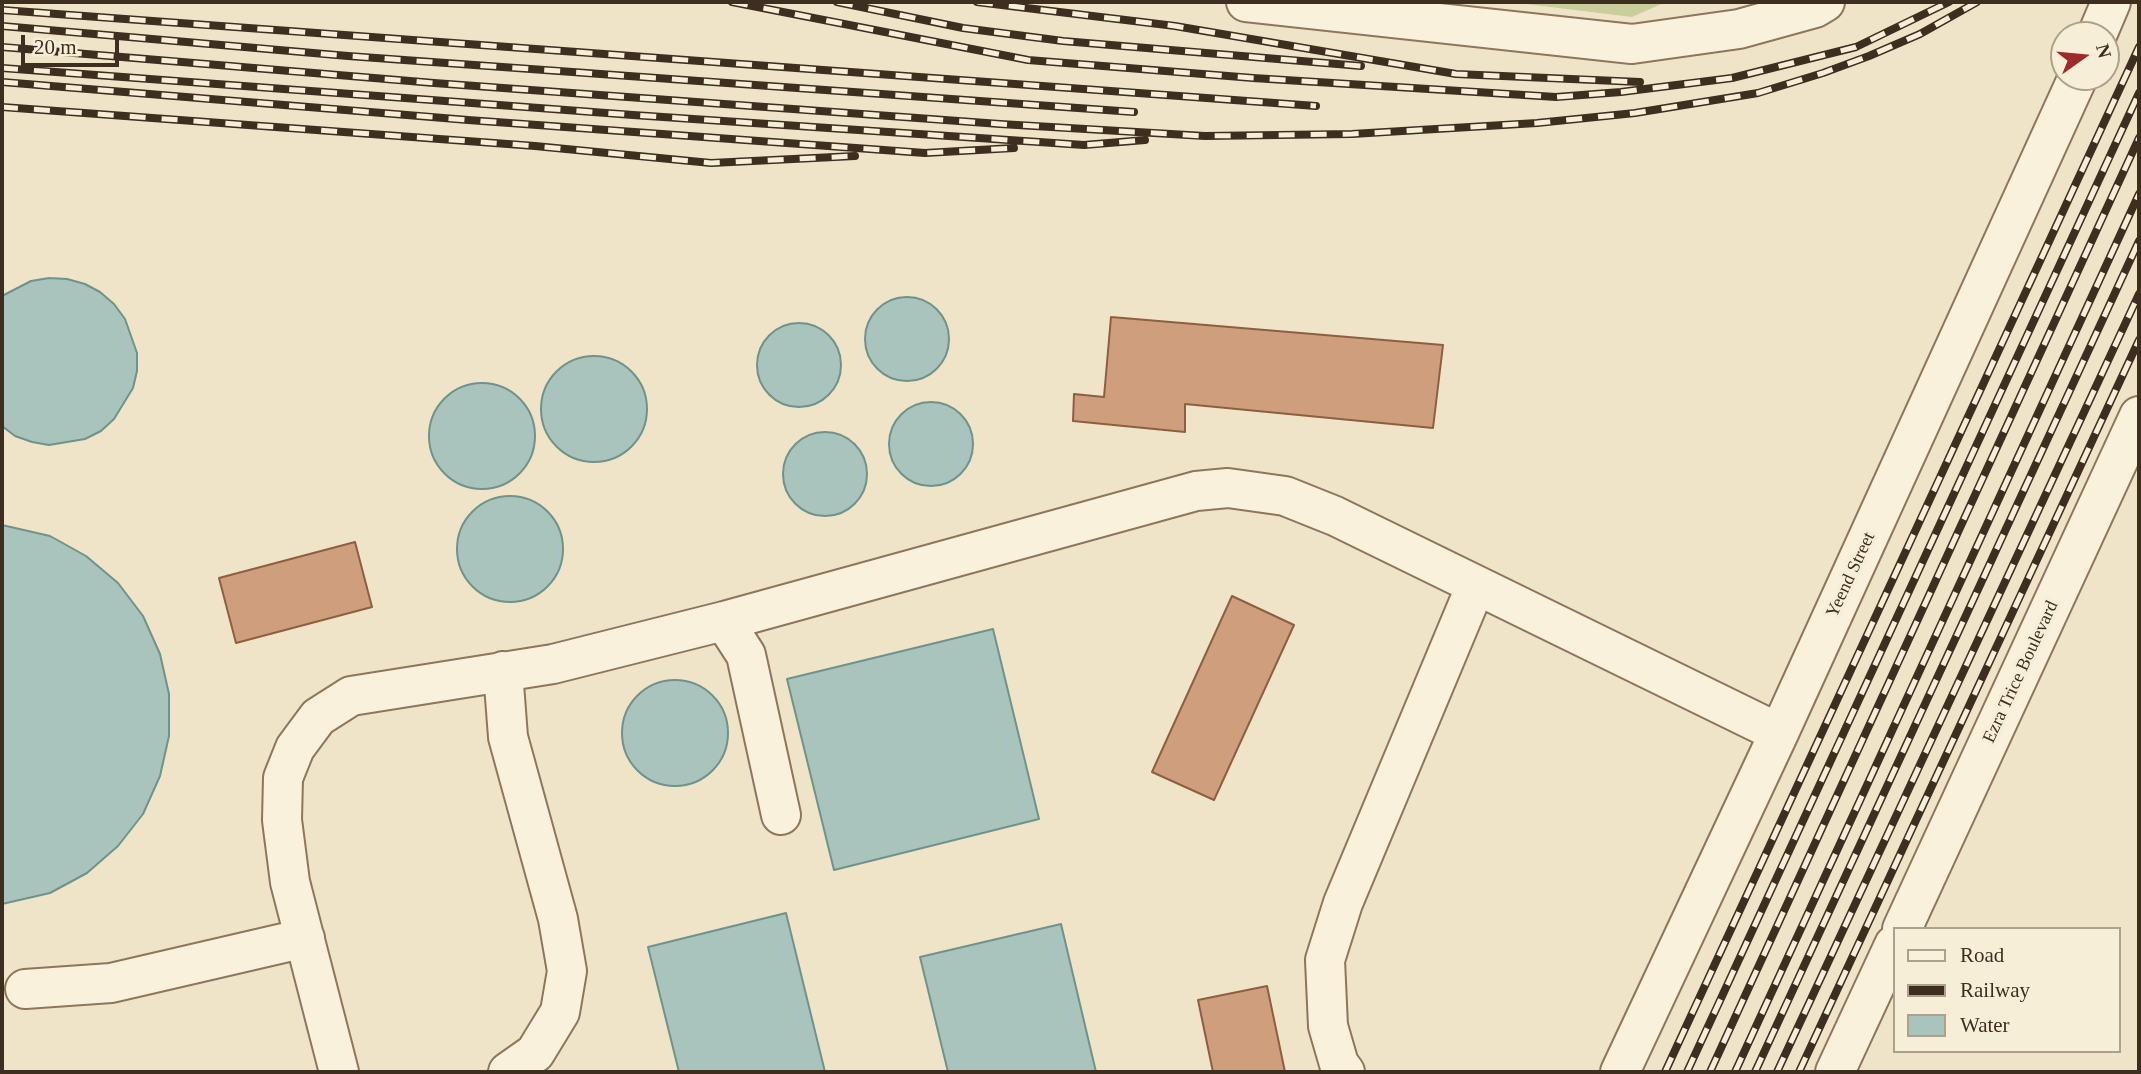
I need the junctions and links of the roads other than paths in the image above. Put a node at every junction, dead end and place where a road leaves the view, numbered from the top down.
1 (1246, 2) edge
2 (1825, 2) edge
3 (2111, 2) edge
4 (2103, 21) edge
5 (2072, 91) edge
6 (2139, 416) edge
7 (1476, 585) junction
8 (724, 621) junction
9 (503, 671) junction
10 (1779, 733) junction
11 (781, 815) dead end
12 (1903, 927) edge
13 (305, 939) junction
14 (1892, 948) edge
15 (25, 989) dead end
16 (339, 1072) edge
17 (508, 1072) edge
18 (1345, 1072) edge
19 (1620, 1072) edge
20 (1835, 1072) edge

1 - 2 street
3 - 4 street
5 - 10 street, Yeend Street
6 - 12 street, Ezra Trice Boulevard
7 - 8 street
7 - 10 street
7 - 18 street
8 - 9 street
8 - 11 street
9 - 13 street
9 - 17 street
10 - 19 street, Yeend Street
13 - 15 street
13 - 16 street
14 - 20 street

